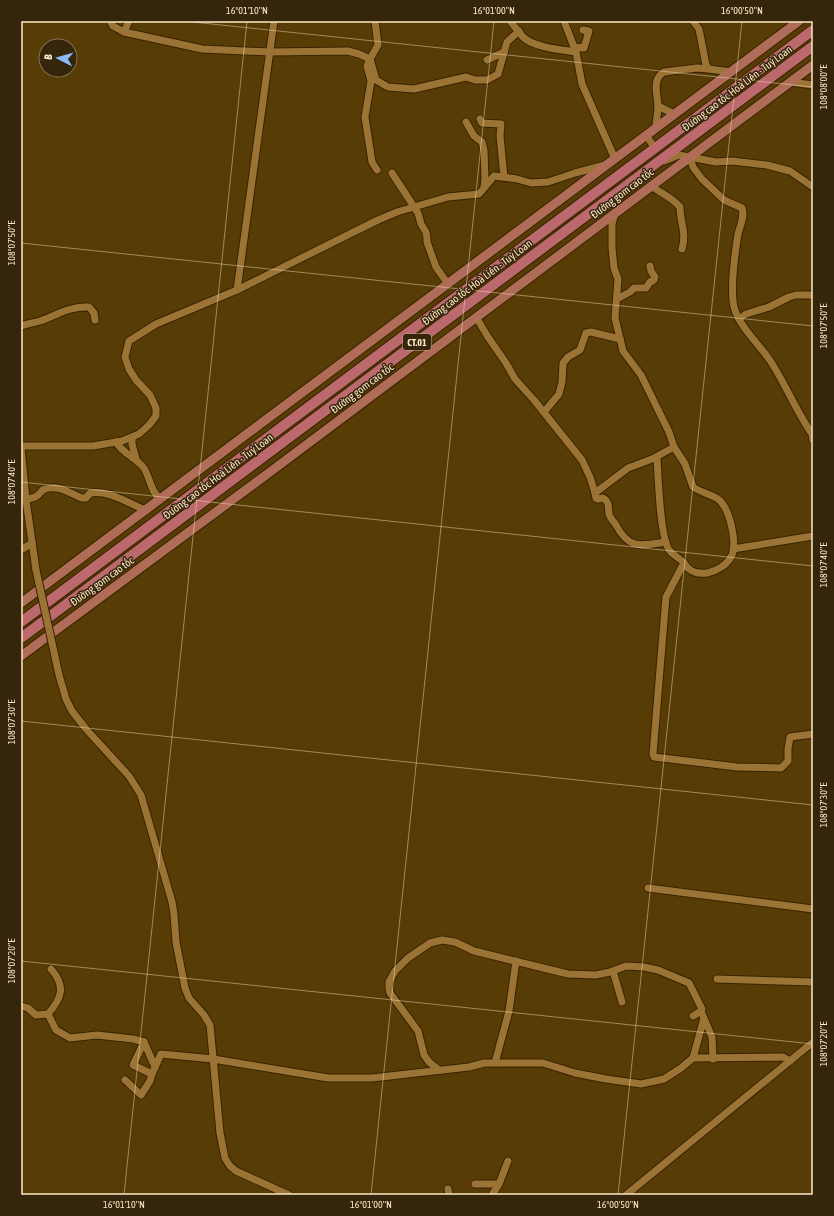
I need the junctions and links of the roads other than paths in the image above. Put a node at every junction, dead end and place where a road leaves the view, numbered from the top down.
1 (110, 21) edge
2 (129, 21) edge
3 (274, 21) edge
4 (375, 21) edge
5 (510, 21) edge
6 (564, 21) edge
7 (693, 21) edge
8 (799, 21) edge
9 (583, 30) dead end
10 (813, 30) edge
11 (519, 31) junction
12 (124, 32) junction
13 (813, 46) edge
14 (575, 50) junction
15 (270, 52) junction
16 (504, 52) junction
17 (370, 59) junction
18 (487, 60) dead end
19 (813, 65) edge
20 (709, 69) junction
21 (731, 72) junction
22 (790, 82) junction
23 (813, 85) edge
24 (658, 106) junction
25 (674, 114) junction
26 (466, 122) dead end
27 (482, 124) dead end
28 (656, 128) junction
29 (646, 135) junction
30 (652, 144) dead end
31 (690, 158) junction
32 (615, 159) junction
33 (664, 161) dead end
34 (607, 165) junction
35 (377, 170) dead end
36 (392, 173) dead end
37 (504, 177) junction
38 (651, 186) junction
39 (813, 187) edge
40 (483, 189) junction
41 (414, 208) junction
42 (615, 213) junction
43 (682, 249) dead end
44 (650, 266) dead end
45 (448, 284) junction
46 (237, 290) junction
47 (813, 295) edge
48 (616, 298) junction
49 (476, 317) junction
50 (739, 319) junction
51 (95, 320) dead end
52 (21, 326) edge
53 (620, 339) junction
54 (544, 412) junction
55 (132, 438) junction
56 (813, 440) edge
57 (116, 442) junction
58 (21, 447) edge
59 (674, 447) junction
60 (657, 457) junction
61 (136, 459) junction
62 (595, 493) junction
63 (161, 498) junction
64 (26, 500) junction
65 (146, 510) junction
66 (813, 536) edge
67 (666, 542) junction
68 (32, 543) junction
69 (21, 550) edge
70 (733, 550) junction
71 (684, 563) junction
72 (21, 602) edge
73 (21, 622) edge
74 (21, 638) edge
75 (21, 656) edge
76 (813, 734) edge
77 (648, 888) dead end
78 (813, 909) edge
79 (516, 962) junction
80 (51, 969) dead end
81 (613, 971) junction
82 (717, 979) dead end
83 (813, 982) edge
84 (622, 1002) dead end
85 (21, 1006) edge
86 (48, 1014) junction
87 (703, 1014) junction
88 (693, 1016) dead end
89 (144, 1042) junction
90 (813, 1042) edge
91 (693, 1058) junction
92 (713, 1059) junction
93 (213, 1060) junction
94 (790, 1061) junction
95 (495, 1063) junction
96 (155, 1066) junction
97 (439, 1070) junction
98 (152, 1074) junction
99 (125, 1080) dead end
100 (508, 1161) dead end
101 (475, 1184) dead end
102 (499, 1184) junction
103 (289, 1195) edge
104 (492, 1195) edge
105 (626, 1195) edge

1 - 12 street
2 - 12 street
3 - 15 street
4 - 17 street
5 - 11 street
6 - 14 street
7 - 20 street
8 - 21 main road
9 - 14 street
10 - 73 highway, Đường cao tốc Hoà Liên - Tuý Loan / CT.01
11 - 14 street
11 - 16 street
12 - 15 street
13 - 74 highway, Đường cao tốc Hoà Liên - Tuý Loan / CT.01
14 - 32 street
15 - 17 street
15 - 46 street
16 - 17 street
16 - 18 street
17 - 35 street
19 - 22 main road, Đường gom cao tốc
20 - 21 street
20 - 24 street
21 - 25 main road
22 - 23 street
22 - 31 main road, Đường gom cao tốc
24 - 25 street
24 - 28 street
25 - 28 main road
26 - 40 street
27 - 37 street
28 - 29 main road
29 - 30 street
29 - 32 main road
31 - 33 street
31 - 38 main road, Đường gom cao tốc
31 - 39 street
31 - 50 street
32 - 34 main road
34 - 37 street
34 - 45 main road
36 - 41 street
37 - 40 street
38 - 42 main road, Đường gom cao tốc
38 - 43 street
40 - 41 street
41 - 45 street
41 - 46 street
42 - 48 street
42 - 49 main road, Đường gom cao tốc
44 - 48 street
45 - 63 main road
46 - 55 street
47 - 50 street
48 - 53 street
49 - 54 street
49 - 75 main road, Đường gom cao tốc
50 - 56 street
51 - 52 street
53 - 54 street
53 - 59 street
54 - 62 street
55 - 57 street
55 - 61 street
57 - 58 street
57 - 61 street
58 - 64 street
59 - 60 street
59 - 70 street
60 - 62 street
60 - 67 street
61 - 63 street
62 - 67 street
63 - 65 main road
64 - 65 street
64 - 68 street
65 - 72 main road
66 - 70 street
67 - 71 street
68 - 69 street
68 - 93 street, bridge
70 - 71 street
71 - 76 street
77 - 78 street
79 - 81 street
79 - 95 street
79 - 97 street
80 - 86 street
81 - 84 street
81 - 87 street
82 - 83 street
85 - 86 street
86 - 89 street
87 - 88 street
87 - 91 street
87 - 92 street
89 - 96 street
89 - 98 street
90 - 94 street
91 - 92 street
91 - 95 street
92 - 94 street
93 - 96 street
93 - 97 street
93 - 103 street
94 - 105 street
95 - 97 street
96 - 98 street
98 - 99 street
100 - 102 street
101 - 102 street
102 - 104 street

